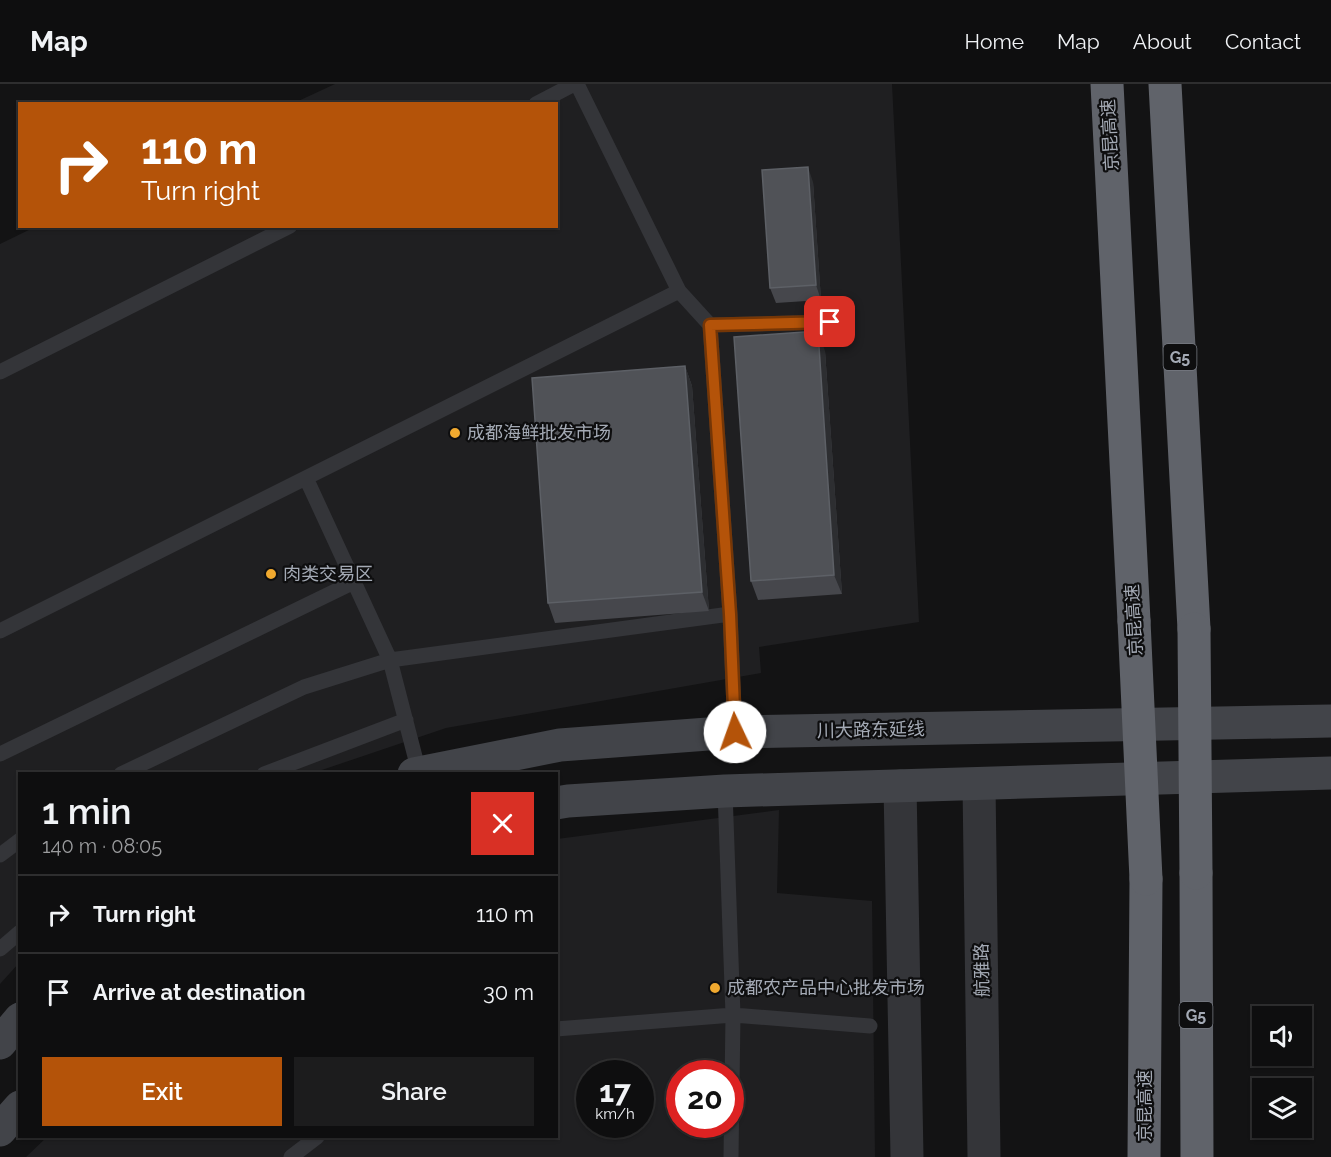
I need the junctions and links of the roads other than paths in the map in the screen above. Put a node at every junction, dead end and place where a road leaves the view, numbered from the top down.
1 (576, 84) edge
2 (1107, 84) edge
3 (1166, 84) edge
4 (540, 102) edge
5 (286, 228) edge
6 (679, 291) junction
7 (830, 322) dead end
8 (710, 325) junction
9 (0, 372) edge
10 (306, 478) junction
11 (354, 582) junction
12 (730, 614) junction
13 (0, 631) edge
14 (390, 660) junction
15 (406, 720) junction
16 (1331, 721) edge
17 (735, 732) junction
18 (0, 754) edge
19 (125, 772) edge
20 (269, 772) edge
21 (416, 772) edge
22 (421, 772) edge
23 (1331, 773) edge
24 (979, 784) junction
25 (900, 786) junction
26 (725, 791) junction
27 (558, 803) edge
28 (18, 842) edge
29 (0, 855) edge
30 (18, 934) edge
31 (0, 949) edge
32 (734, 1015) junction
33 (18, 1022) edge
34 (870, 1026) dead end
35 (558, 1029) edge
36 (0, 1043) edge
37 (18, 1109) edge
38 (0, 1130) edge
39 (316, 1138) edge
40 (291, 1157) edge
41 (731, 1157) edge
42 (907, 1157) edge
43 (984, 1157) edge
44 (1144, 1157) edge
45 (1197, 1157) edge

1 - 4 lane
1 - 6 lane
2 - 44 highway, 京昆高速, bridge
3 - 45 highway, G5, bridge
5 - 9 lane
6 - 8 lane
6 - 10 lane
7 - 8 lane
8 - 12 lane
10 - 11 lane
10 - 13 lane
11 - 14 lane
11 - 18 lane
12 - 14 lane
12 - 17 lane
14 - 15 lane
14 - 19 lane
15 - 20 lane
15 - 21 lane
16 - 17 main road, 川大路东延线
17 - 22 main road, 川大路东延线
23 - 24 main road
24 - 25 main road
24 - 43 street, 航雅路
25 - 26 main road
25 - 42 street
26 - 27 main road
26 - 32 lane
28 - 29 lane
30 - 31 lane
32 - 34 lane
32 - 35 lane
32 - 41 lane
33 - 36 main road
37 - 38 main road
39 - 40 lane

